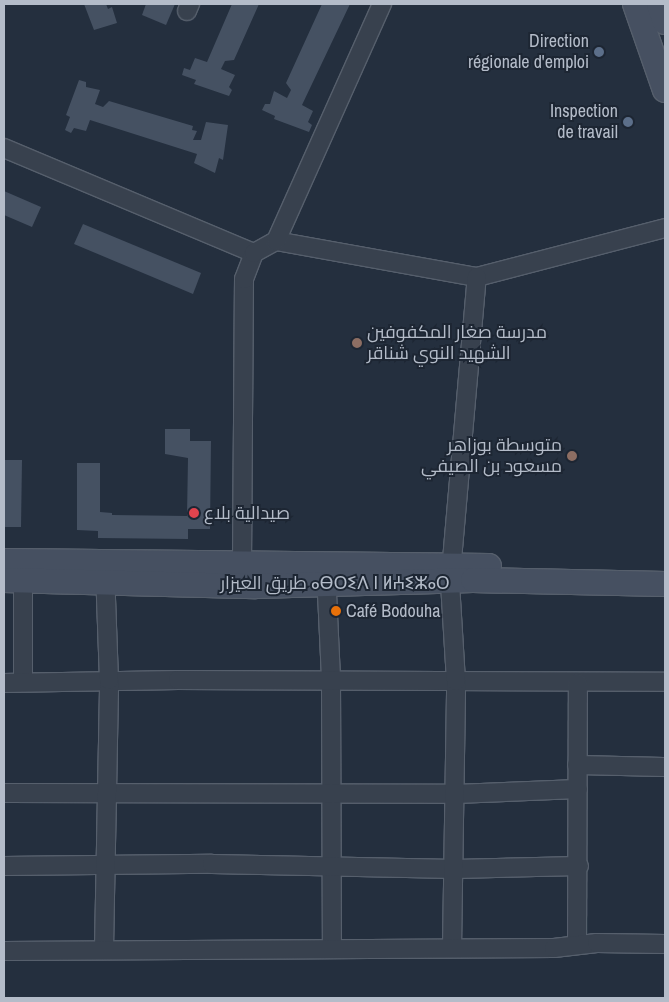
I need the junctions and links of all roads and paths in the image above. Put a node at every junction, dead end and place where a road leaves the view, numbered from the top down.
1 (382, 4) edge
2 (635, 4) edge
3 (659, 4) edge
4 (665, 22) edge
5 (665, 90) edge
6 (4, 148) edge
7 (665, 228) edge
8 (276, 241) junction
9 (254, 253) junction
10 (477, 277) junction
11 (4, 561) edge
12 (242, 564) junction
13 (665, 569) edge
14 (106, 572) junction
15 (451, 574) junction
16 (326, 575) junction
17 (13, 580) edge
18 (665, 584) edge
19 (109, 680) junction
20 (331, 680) junction
21 (456, 681) junction
22 (24, 682) junction
23 (578, 682) junction
24 (665, 682) edge
25 (4, 683) edge
26 (577, 765) junction
27 (665, 767) edge
28 (578, 789) junction
29 (4, 792) edge
30 (107, 792) junction
31 (332, 792) junction
32 (455, 794) junction
33 (4, 866) edge
34 (105, 866) junction
35 (330, 866) junction
36 (579, 866) junction
37 (455, 869) junction
38 (665, 944) edge
39 (577, 945) junction
40 (332, 948) junction
41 (452, 948) junction
42 (104, 949) junction
43 (4, 951) edge

1 - 8 street
2 - 5 main road
3 - 4 main road
6 - 9 street
7 - 10 street
8 - 9 street
8 - 10 street
9 - 12 street
10 - 15 street
11 - 14 main road, طريق العيزار ⴰⴱⵔⵉⴷ ⵏ ⵍⵄⵉⵣⴰⵔ
12 - 14 main road, طريق العيزار ⴰⴱⵔⵉⴷ ⵏ ⵍⵄⵉⵣⴰⵔ
12 - 16 main road, طريق العيزار ⴰⴱⵔⵉⴷ ⵏ ⵍⵄⵉⵣⴰⵔ
13 - 15 main road, طريق العيزار ⴰⴱⵔⵉⴷ ⵏ ⵍⵄⵉⵣⴰⵔ
14 - 16 main road, طريق العيزار ⴰⴱⵔⵉⴷ ⵏ ⵍⵄⵉⵣⴰⵔ
14 - 17 main road, طريق العيزار ⴰⴱⵔⵉⴷ ⵏ ⵍⵄⵉⵣⴰⵔ
14 - 19 street
15 - 16 main road, طريق العيزار ⴰⴱⵔⵉⴷ ⵏ ⵍⵄⵉⵣⴰⵔ
15 - 18 main road, طريق العيزار ⴰⴱⵔⵉⴷ ⵏ ⵍⵄⵉⵣⴰⵔ
15 - 21 street
16 - 20 street
17 - 22 street
19 - 20 street
19 - 22 street
19 - 30 street
20 - 21 street
20 - 31 street
21 - 23 street
21 - 32 street
22 - 25 street
23 - 24 street
23 - 26 street
26 - 27 street
26 - 28 street
28 - 32 street
28 - 36 street
29 - 30 street
30 - 31 street
30 - 34 street
31 - 32 street
31 - 35 street
32 - 37 street
33 - 34 street
34 - 35 street
34 - 42 street
35 - 37 street
35 - 40 street
36 - 37 street
36 - 39 street
37 - 41 street
38 - 39 street
39 - 41 street
40 - 41 street
40 - 42 street
42 - 43 street

